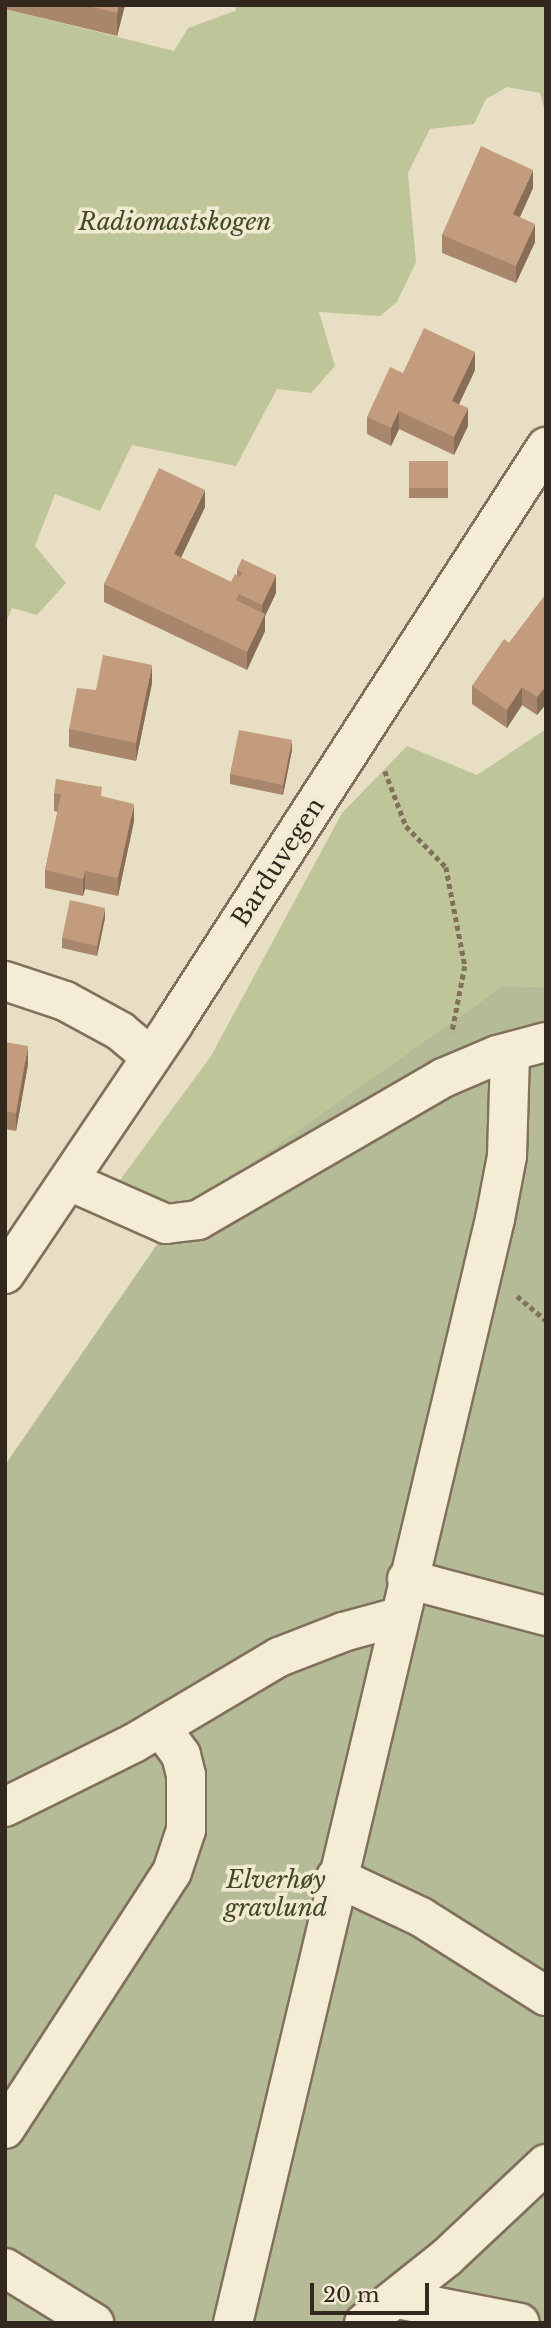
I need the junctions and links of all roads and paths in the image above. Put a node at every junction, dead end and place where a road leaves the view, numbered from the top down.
1 (546, 447) edge
2 (371, 718) junction
3 (5, 981) edge
4 (528, 1047) edge
5 (150, 1057) junction
6 (443, 1078) junction
7 (69, 1181) junction
8 (5, 1274) edge
9 (407, 1579) junction
10 (546, 1616) edge
11 (398, 1617) junction
12 (161, 1727) junction
13 (5, 1807) edge
14 (337, 1877) junction
15 (546, 1996) edge
16 (5, 2129) edge
17 (546, 2164) edge
18 (5, 2267) edge
19 (397, 2299) junction
20 (94, 2323) edge
21 (233, 2323) edge
22 (364, 2323) edge
23 (520, 2323) edge

1 - 2 street, Barduvegen
2 - 5 street, Barduvegen
2 - 6 path
3 - 5 street
4 - 6 street
4 - 9 street
5 - 7 street, Barduvegen
6 - 7 street
7 - 8 street, Barduvegen
9 - 10 street
9 - 11 street
11 - 12 street
11 - 14 street
12 - 13 street
12 - 16 street
14 - 15 street
14 - 21 street
17 - 19 street
18 - 20 street
19 - 22 street
19 - 23 street

